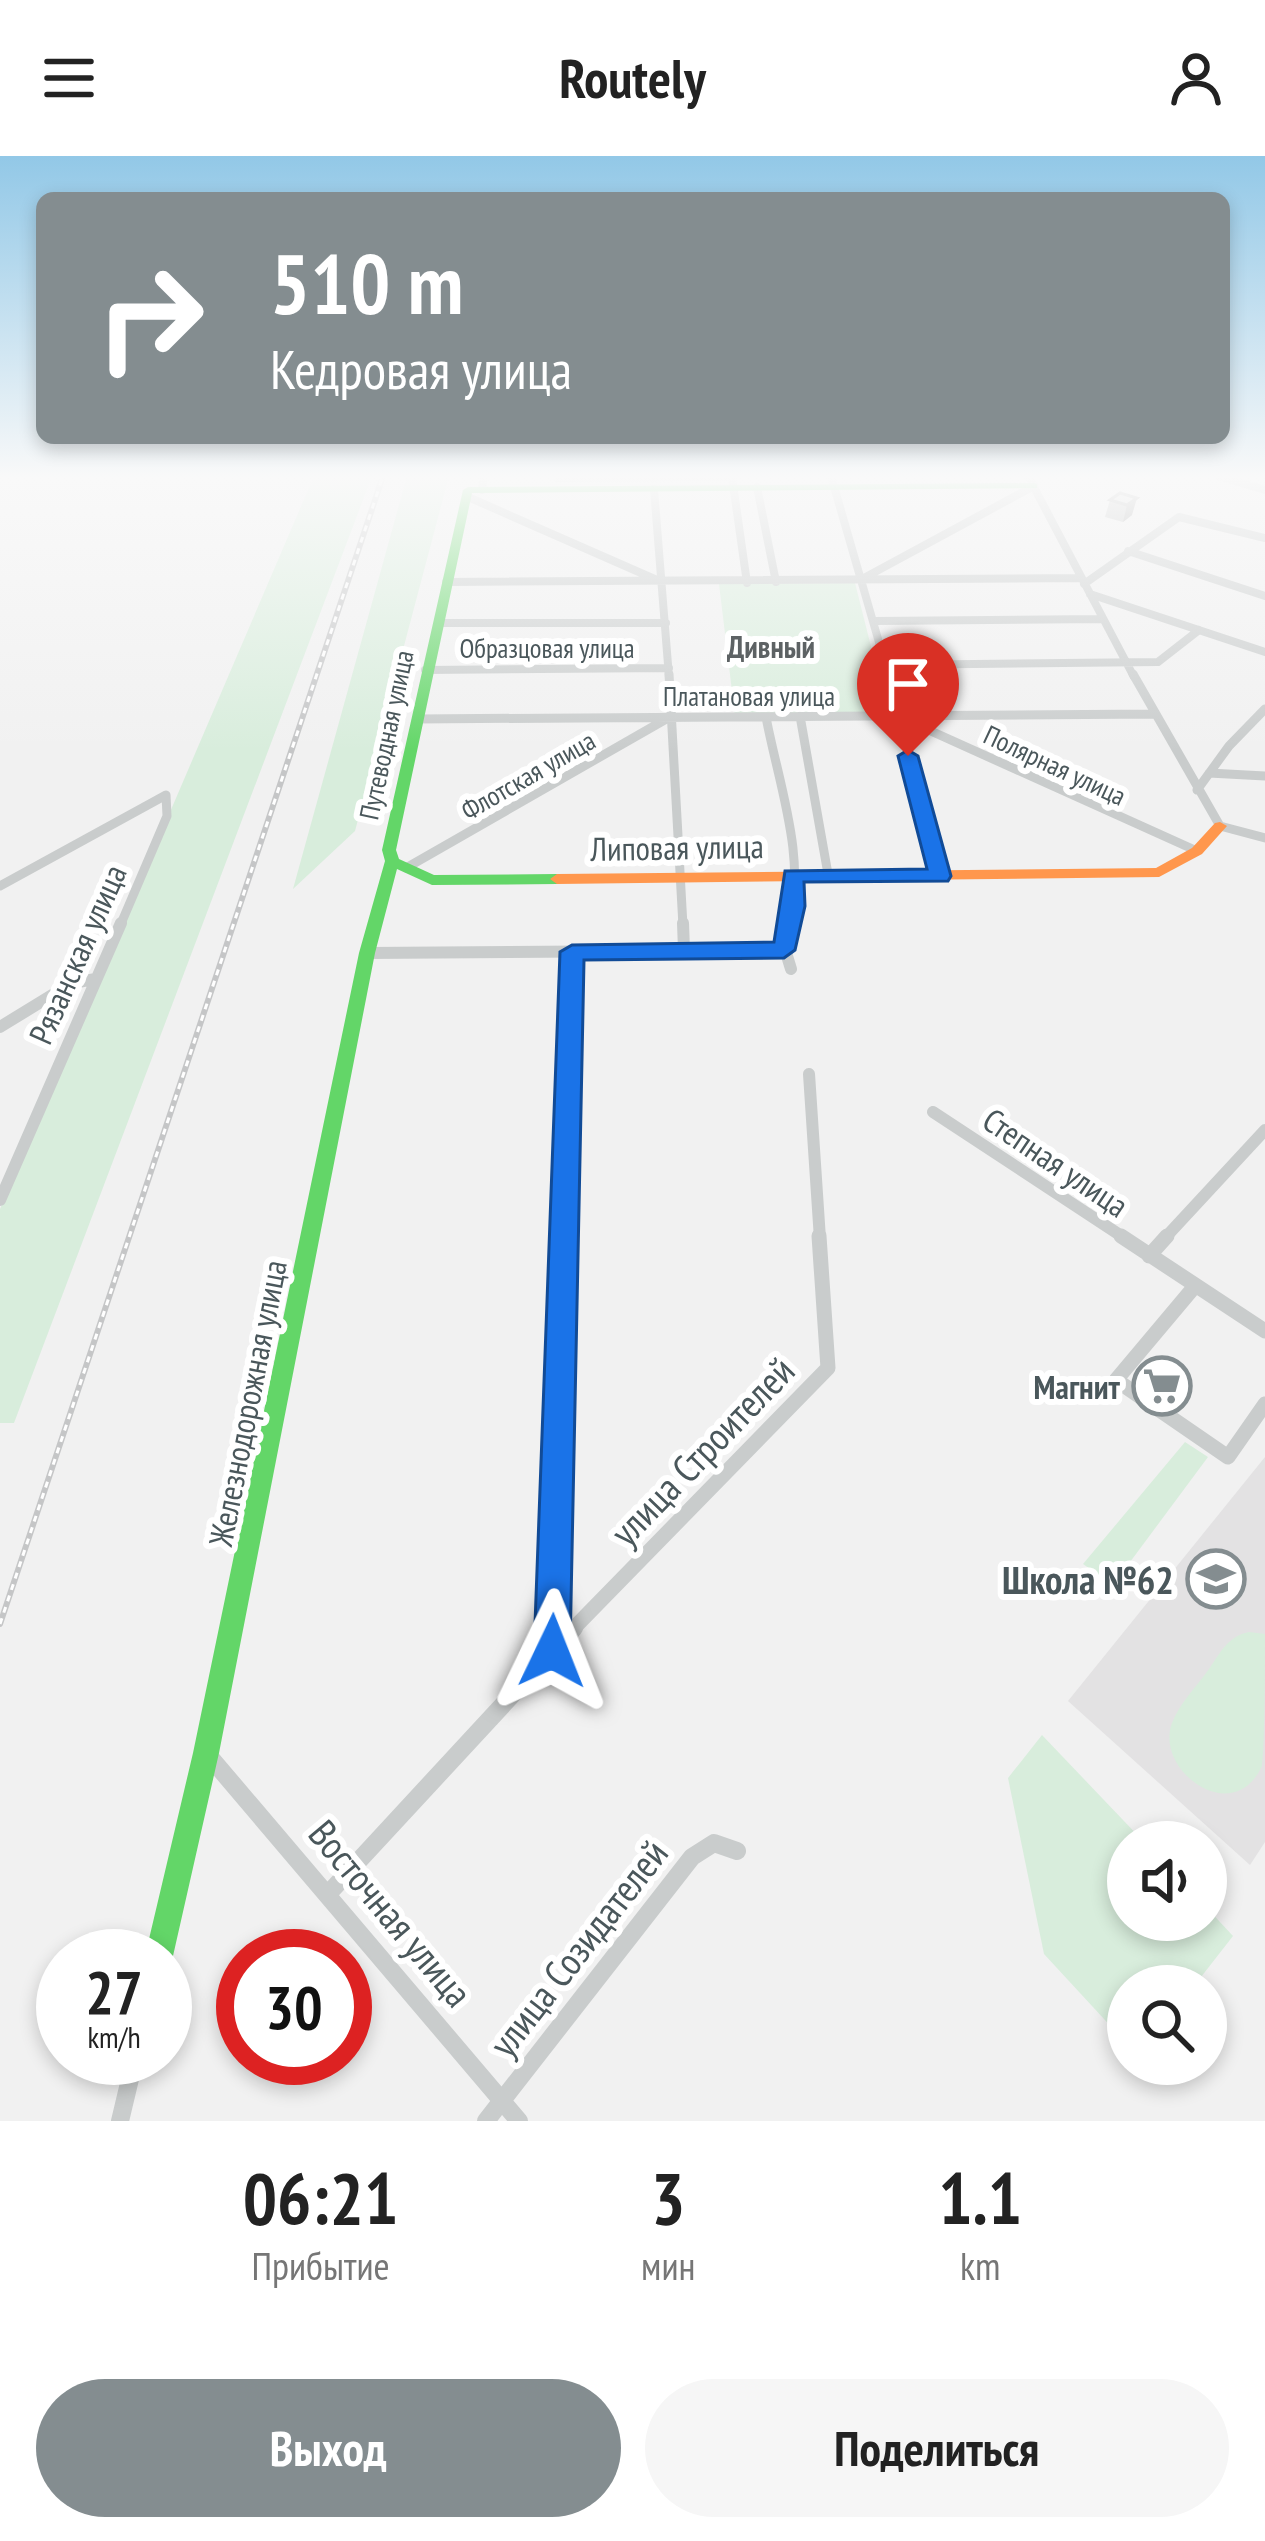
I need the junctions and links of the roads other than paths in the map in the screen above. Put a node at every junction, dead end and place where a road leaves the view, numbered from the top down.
1 (450, 568) edge
2 (633, 568) edge
3 (662, 568) edge
4 (745, 568) edge
5 (773, 568) edge
6 (857, 568) edge
7 (882, 568) edge
8 (1076, 568) edge
9 (1107, 568) edge
10 (1179, 568) edge
11 (861, 580) junction
12 (446, 582) junction
13 (776, 582) junction
14 (664, 583) junction
15 (747, 583) junction
16 (1085, 585) junction
17 (1265, 596) edge
18 (1103, 619) junction
19 (875, 621) junction
20 (437, 623) junction
21 (666, 623) junction
22 (1199, 630) junction
23 (1265, 652) edge
24 (1127, 663) junction
25 (886, 665) junction
26 (669, 668) junction
27 (425, 670) junction
28 (1265, 709) edge
29 (1154, 714) junction
30 (800, 716) junction
31 (897, 716) junction
32 (669, 717) junction
33 (766, 717) junction
34 (417, 719) junction
35 (1209, 773) junction
36 (1265, 776) edge
37 (1197, 790) junction
38 (1220, 826) junction
39 (1265, 838) edge
40 (1197, 851) junction
41 (396, 860) junction
42 (828, 874) junction
43 (793, 875) junction
44 (940, 876) junction
45 (681, 877) junction
46 (0, 886) edge
47 (684, 950) junction
48 (784, 950) junction
49 (572, 952) junction
50 (367, 953) junction
51 (791, 969) dead end
52 (94, 979) junction
53 (0, 1027) edge
54 (809, 1074) dead end
55 (934, 1112) dead end
56 (1265, 1130) edge
57 (0, 1200) edge
58 (1149, 1256) junction
59 (1196, 1286) junction
60 (1265, 1331) edge
61 (1265, 1404) edge
62 (552, 1651) junction
63 (206, 1753) junction
64 (737, 1851) dead end
65 (328, 1894) junction
66 (165, 1929) edge
67 (129, 2085) edge
68 (502, 2101) junction
69 (120, 2121) edge
70 (487, 2121) edge
71 (519, 2121) edge

1 - 12 street, Путеводная улица
2 - 14 street
3 - 14 street
4 - 15 street
5 - 13 street
6 - 11 street
7 - 11 street
8 - 16 street
9 - 16 street
10 - 17 street
11 - 13 street
11 - 16 street
11 - 19 street
12 - 14 street
12 - 20 street, Путеводная улица
13 - 15 street
14 - 15 street
14 - 21 street
16 - 18 street
16 - 22 street
18 - 19 street
18 - 24 street
19 - 25 street
20 - 21 street
20 - 27 street, Путеводная улица
21 - 26 street
22 - 23 street
22 - 24 street
24 - 25 street
24 - 29 street
25 - 31 street
26 - 27 street, Образцовая улица
26 - 32 street
27 - 34 street, Путеводная улица
28 - 35 street
29 - 31 street, Платановая улица
29 - 37 street
30 - 31 street, Платановая улица
30 - 33 street, Платановая улица
30 - 42 street
31 - 40 street, Полярная улица
31 - 44 street
32 - 33 street, Платановая улица
32 - 34 street, Платановая улица
32 - 41 street, Флотская улица
32 - 45 street
33 - 43 street
34 - 41 street, Путеводная улица
35 - 36 street
35 - 37 street
37 - 38 street
38 - 39 street
38 - 40 street, Липовая улица
40 - 44 street, Липовая улица
41 - 45 street, Липовая улица
41 - 50 street, Железнодорожная улица
42 - 43 street, Липовая улица
42 - 44 street, Липовая улица
43 - 45 street, Липовая улица
43 - 48 street
45 - 47 street
46 - 52 street, Рязанская улица
47 - 48 street
47 - 49 street
48 - 51 street
49 - 50 street
49 - 62 street
50 - 63 street, Железнодорожная улица
52 - 53 street
52 - 57 street, Рязанская улица
54 - 62 street, улица Строителей
55 - 58 street, Степная улица
56 - 58 street, Степная улица
58 - 59 street, Степная улица
59 - 60 street, Степная улица
59 - 61 street
62 - 65 street, улица Строителей
63 - 65 street, Восточная улица
63 - 66 street, Железнодорожная улица
64 - 68 street, улица Созидателей
65 - 68 street, Восточная улица
67 - 69 street
68 - 70 street, улица Созидателей
68 - 71 street, Восточная улица

